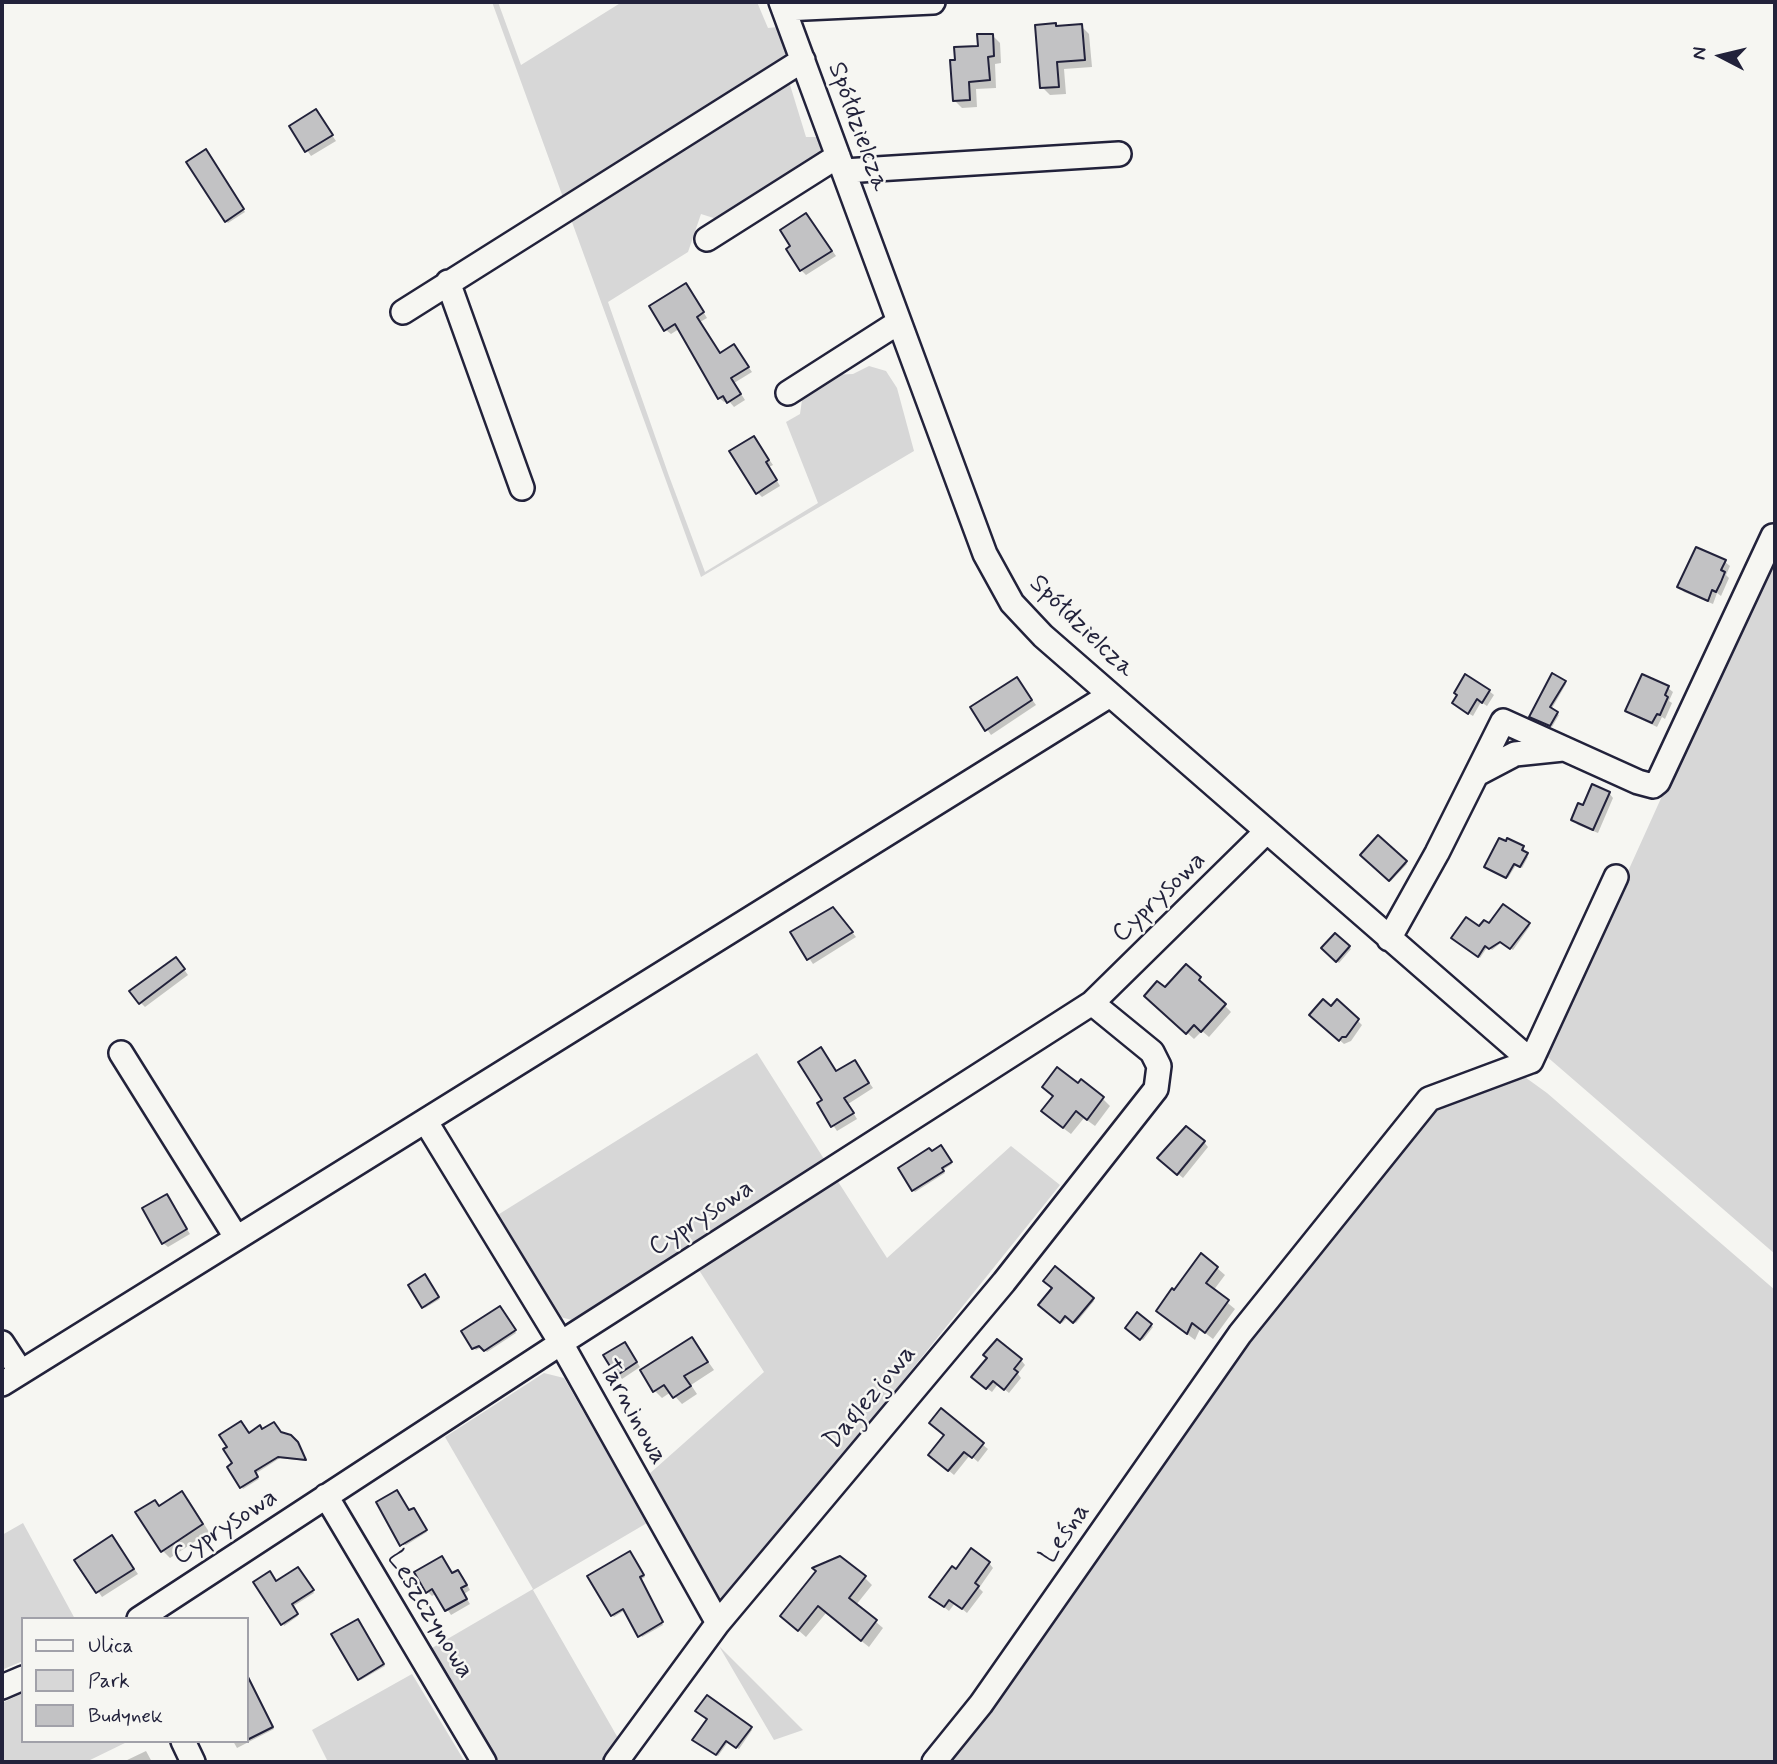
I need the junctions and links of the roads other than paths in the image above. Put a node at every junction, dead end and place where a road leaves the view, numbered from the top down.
1 (933, 2) edge
2 (783, 6) edge
3 (803, 61) junction
4 (1119, 154) dead end
5 (841, 164) junction
6 (707, 239) dead end
7 (448, 282) junction
8 (403, 312) dead end
9 (899, 322) junction
10 (788, 393) dead end
11 (522, 488) dead end
12 (1773, 536) dead end
13 (1111, 695) junction
14 (1567, 749) junction
15 (1477, 774) junction
16 (1266, 832) junction
17 (1616, 877) dead end
18 (1389, 939) junction
19 (1092, 1003) junction
20 (121, 1052) dead end
21 (1531, 1061) junction
22 (426, 1122) junction
23 (236, 1237) junction
24 (2, 1343) edge
25 (561, 1343) junction
26 (11, 1378) edge
27 (326, 1496) junction
28 (142, 1617) edge
29 (718, 1623) junction
30 (21, 1679) edge
31 (2, 1687) edge
32 (184, 1743) edge
33 (193, 1762) edge
34 (484, 1762) edge
35 (616, 1762) edge
36 (934, 1762) edge

1 - 2 street
2 - 3 street, Spółdzielcza
3 - 5 street, Spółdzielcza
3 - 7 street
4 - 5 street
5 - 6 street
5 - 9 street, Spółdzielcza
7 - 8 street
7 - 11 street
9 - 10 street
9 - 13 street, Spółdzielcza
12 - 14 street
13 - 16 street, Spółdzielcza
13 - 22 street
14 - 15 street
14 - 15 street
15 - 18 street
16 - 18 street, Spółdzielcza
16 - 19 street, Cyprysowa
17 - 21 street
18 - 21 street, Spółdzielcza
19 - 25 street, Cyprysowa
19 - 29 street, Daglezjowa
20 - 23 street
21 - 36 street, Leśna
22 - 23 street
22 - 25 street, Tarninowa
23 - 26 street
24 - 26 street
25 - 27 street, Cyprysowa
25 - 29 street, Tarninowa
27 - 28 street, Cyprysowa
27 - 34 street, Leszczynowa
29 - 35 street, Daglezjowa
30 - 31 street
32 - 33 street

